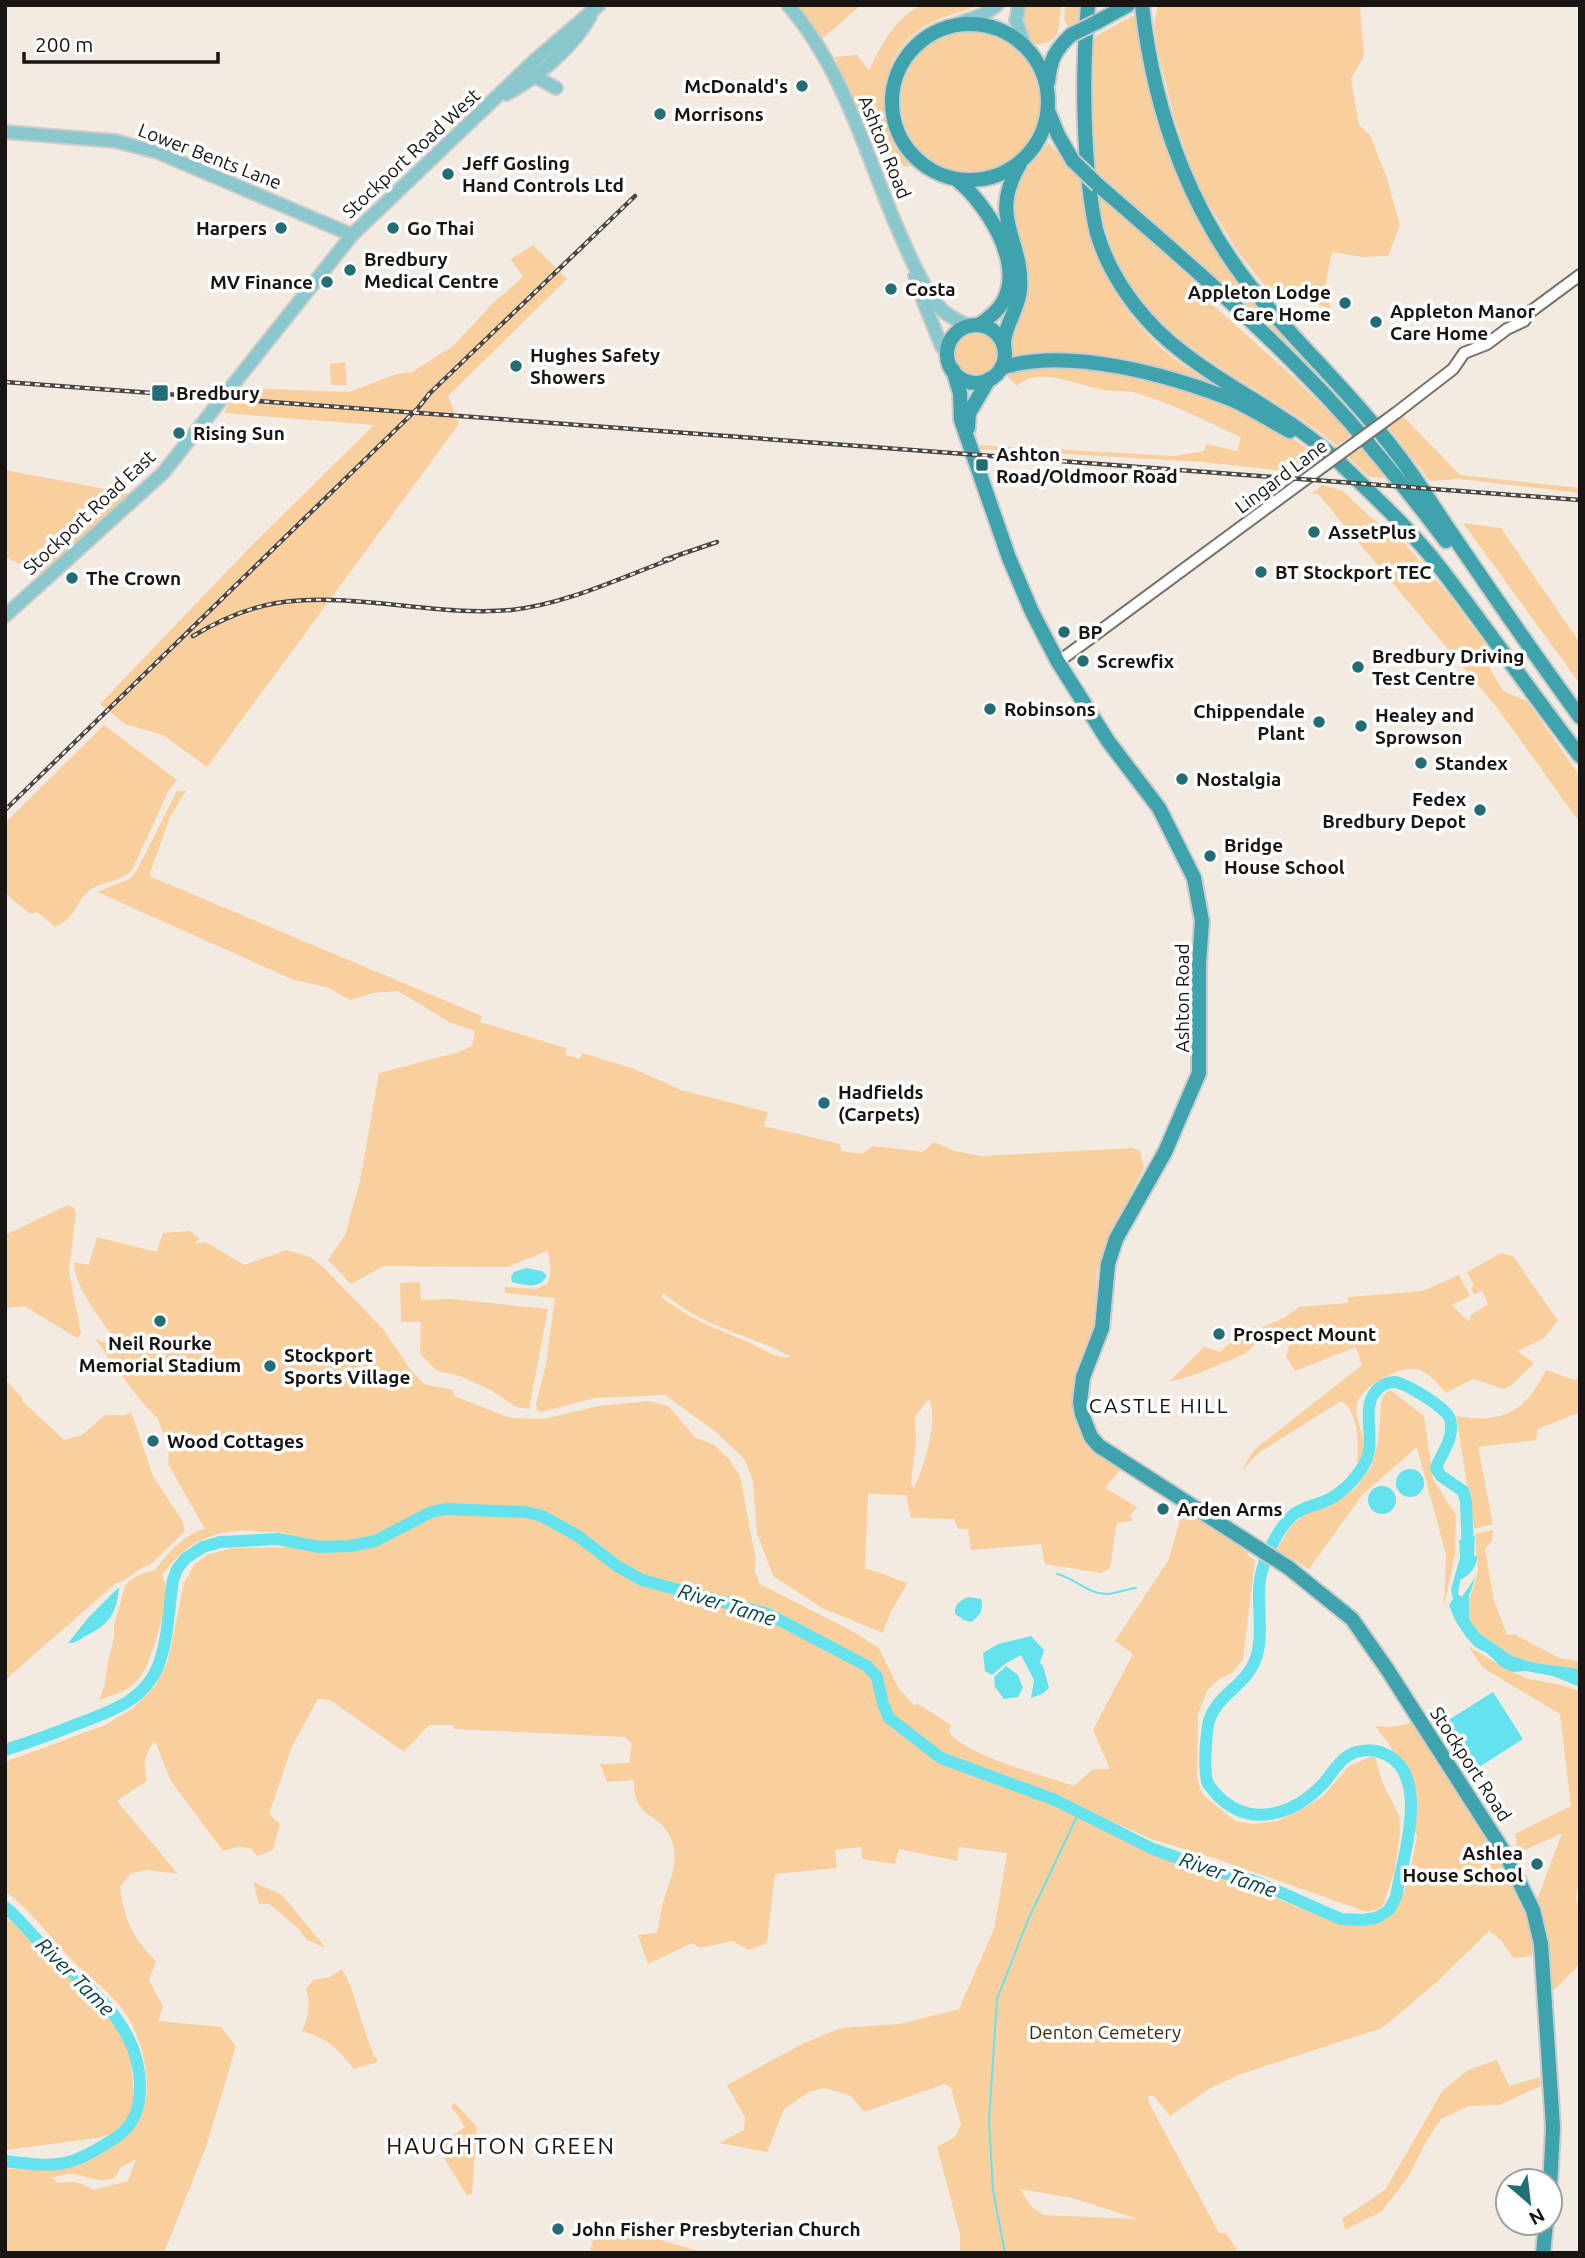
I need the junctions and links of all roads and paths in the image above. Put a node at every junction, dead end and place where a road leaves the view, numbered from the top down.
1 (783, 5) edge
2 (788, 5) edge
3 (997, 5) edge
4 (1019, 5) edge
5 (1088, 5) edge
6 (1128, 5) edge
7 (1142, 5) edge
8 (597, 7) edge
9 (952, 26) junction
10 (1025, 47) junction
11 (822, 55) junction
12 (534, 76) junction
13 (556, 88) dead end
14 (1047, 89) junction
15 (497, 99) junction
16 (1048, 111) junction
17 (5, 132) edge
18 (1020, 163) junction
19 (956, 178) junction
20 (352, 235) junction
21 (909, 255) junction
22 (1580, 275) edge
23 (974, 325) junction
24 (1004, 348) junction
25 (947, 353) junction
26 (1001, 368) junction
27 (953, 370) junction
28 (989, 379) junction
29 (968, 436) junction
30 (1327, 458) junction
31 (5, 616) edge
32 (1058, 662) junction
33 (1548, 674) junction
34 (1580, 717) edge
35 (1580, 756) edge
36 (1289, 1568) joint
37 (1551, 2167) edge

1 - 11 main road, Ashton Road
2 - 11 main road, Ashton Road
3 - 9 main road
4 - 10 main road
5 - 30 highway
6 - 14 highway, bridge
7 - 33 highway
8 - 12 main road, Stockport Road West
8 - 15 main road, Stockport Road West
9 - 10 highway
9 - 19 highway
10 - 14 highway
11 - 21 main road, Ashton Road
12 - 13 main road
12 - 15 main road, Stockport Road West
14 - 16 highway
15 - 20 main road, Stockport Road West
16 - 18 highway
16 - 33 highway, bridge
17 - 20 main road, Lower Bents Lane
18 - 19 highway
18 - 24 highway
19 - 23 highway
20 - 31 main road, Stockport Road East
21 - 23 main road, Ashton Road
21 - 25 main road, Ashton Road
22 - 30 street, Lingard Lane, bridge
23 - 24 highway
23 - 25 highway
24 - 26 highway
25 - 27 highway
26 - 28 highway
26 - 30 highway
27 - 28 highway
27 - 29 highway, Ashton Road
28 - 29 highway
29 - 32 highway, Ashton Road
30 - 32 street, Lingard Lane
30 - 35 highway
32 - 36 highway, Ashton Road
33 - 34 highway
36 - 37 highway, Stockport Road

